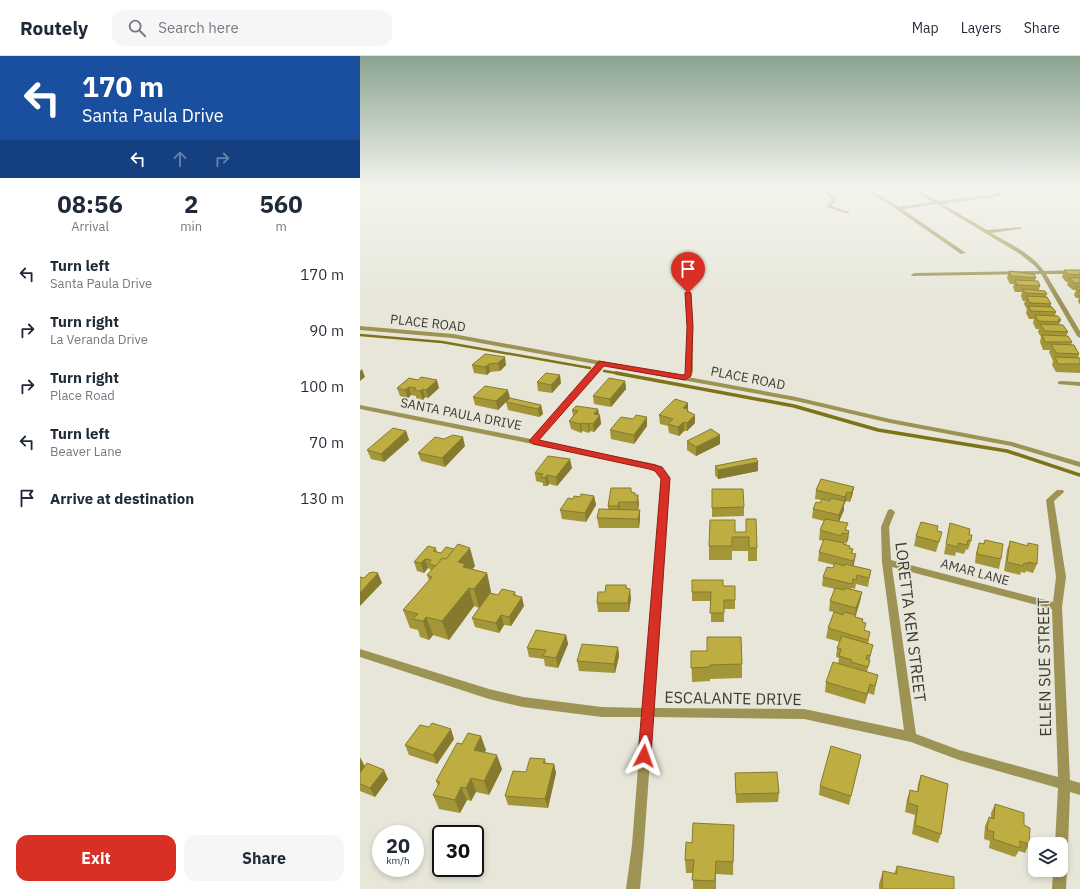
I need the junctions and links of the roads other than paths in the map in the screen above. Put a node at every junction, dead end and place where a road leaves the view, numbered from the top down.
1 (923, 225) edge
2 (974, 225) edge
3 (1019, 228) dead end
4 (986, 232) junction
5 (964, 253) dead end
6 (1042, 272) junction
7 (1080, 272) edge
8 (914, 275) dead end
9 (688, 293) dead end
10 (360, 328) edge
11 (1080, 336) edge
12 (602, 363) junction
13 (685, 378) junction
14 (1060, 383) dead end
15 (1080, 384) edge
16 (360, 407) edge
17 (533, 441) junction
18 (1080, 465) edge
19 (1060, 492) dead end
20 (891, 512) dead end
21 (887, 562) junction
22 (1057, 607) junction
23 (360, 653) edge
24 (648, 712) junction
25 (910, 737) junction
26 (1064, 784) junction
27 (1080, 789) edge
28 (1061, 837) edge
29 (1060, 877) edge
30 (633, 889) edge
31 (1059, 889) edge

1 - 5 street
2 - 4 street
3 - 4 street
4 - 6 street
6 - 7 street
6 - 8 street
6 - 11 street
9 - 13 street
10 - 12 street, PLACE ROAD
12 - 13 street, PLACE ROAD
12 - 17 street
13 - 18 street, PLACE ROAD
14 - 15 street
16 - 17 street, SANTA PAULA DRIVE
17 - 24 street, SANTA PAULA DRIVE
19 - 22 street, ELLEN SUE STREET
20 - 21 street, LORETTA KEN STREET
21 - 22 street, AMAR LANE
21 - 25 street, LORETTA KEN STREET
22 - 26 street, ELLEN SUE STREET
23 - 24 street, ESCALANTE DRIVE
24 - 25 street, ESCALANTE DRIVE
24 - 30 street, SANTA PAULA DRIVE
25 - 26 street, ESCALANTE DRIVE
26 - 27 street, ESCALANTE DRIVE
26 - 28 street, ELLEN SUE STREET
29 - 31 street

